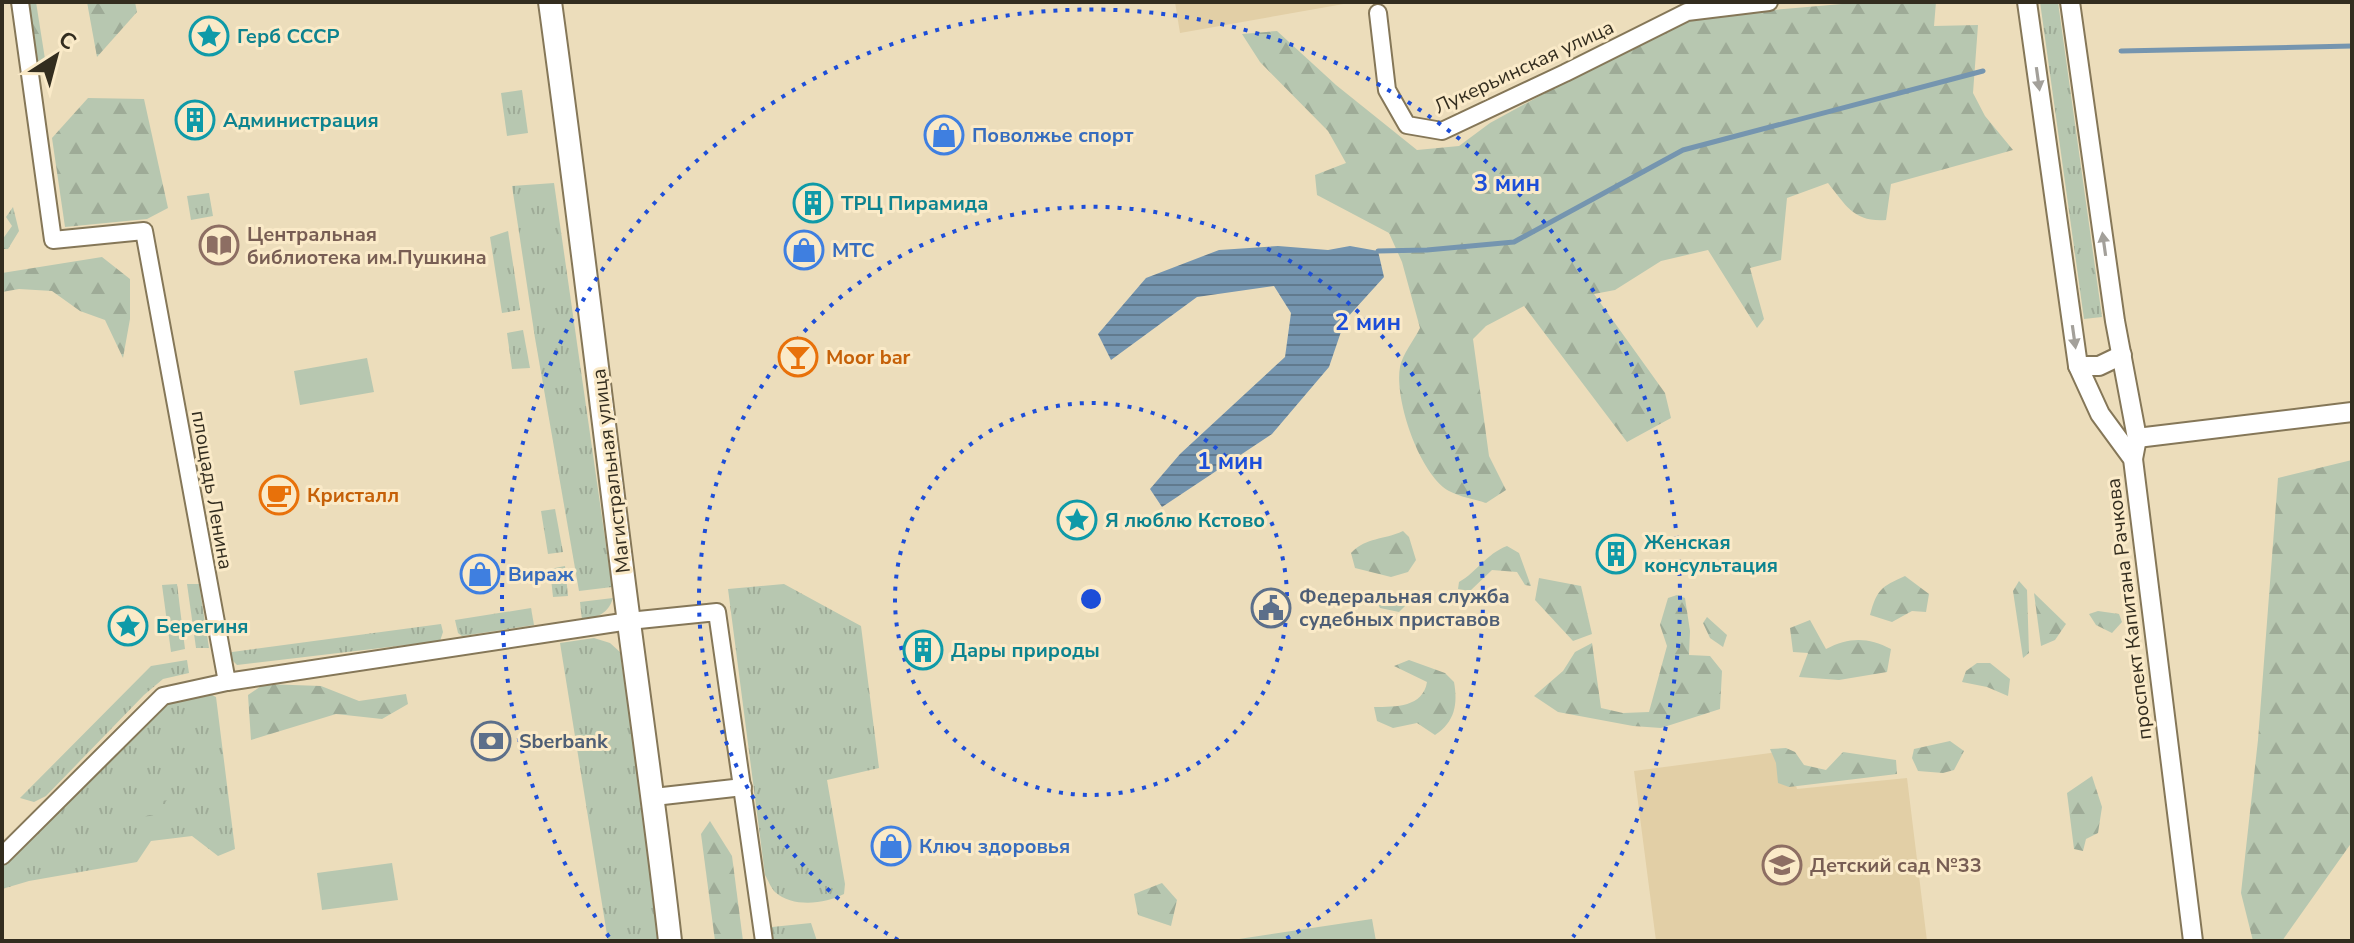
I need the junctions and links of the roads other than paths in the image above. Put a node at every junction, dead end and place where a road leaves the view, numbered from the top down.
1 (20, 2) edge
2 (550, 2) edge
3 (1769, 2) edge
4 (2027, 2) edge
5 (2070, 2) edge
6 (1378, 13) dead end
7 (2122, 355) junction
8 (2078, 366) junction
9 (2352, 412) edge
10 (2137, 438) junction
11 (2133, 459) junction
12 (629, 621) junction
13 (227, 682) junction
14 (743, 787) junction
15 (654, 797) junction
16 (2, 856) edge
17 (670, 941) edge
18 (764, 941) edge
19 (2193, 941) edge

1 - 13 street, площадь Ленина
2 - 12 main road, Магистральная улица
3 - 6 street, Лукерьинская улица
4 -> 8 street, проспект Капитана Рачкова
7 -> 5 street
7 - 8 street
7 - 10 street
8 - 11 street, проспект Капитана Рачкова
9 - 10 street
10 - 11 street
11 - 19 street, проспект Капитана Рачкова
12 - 13 street
12 - 14 street
12 - 15 main road, Магистральная улица
13 - 16 street
14 - 15 street
14 - 18 street
15 - 17 main road, Магистральная улица

